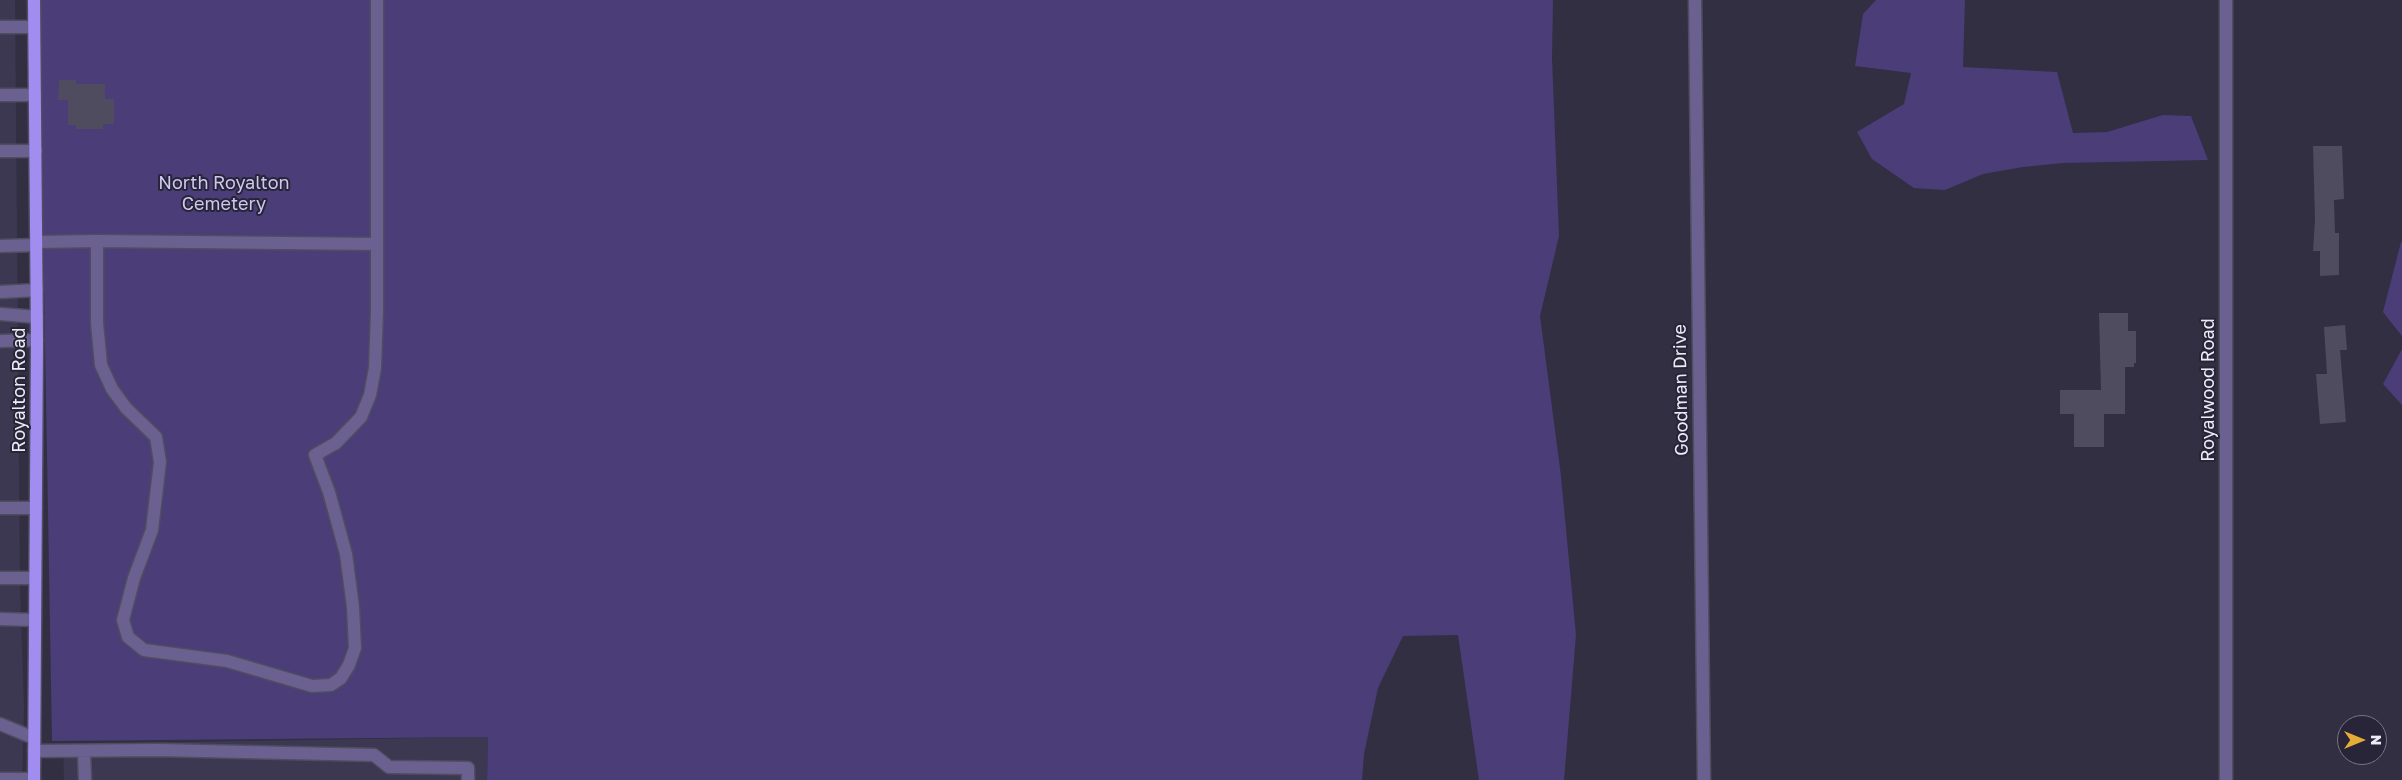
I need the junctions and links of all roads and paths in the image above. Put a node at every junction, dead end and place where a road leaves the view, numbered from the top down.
1 (34, 0) edge
2 (377, 0) edge
3 (1695, 0) edge
4 (2226, 0) edge
5 (0, 27) edge
6 (34, 28) junction
7 (0, 95) edge
8 (35, 95) junction
9 (0, 151) edge
10 (36, 151) junction
11 (97, 241) junction
12 (37, 244) junction
13 (377, 244) junction
14 (0, 246) edge
15 (38, 290) junction
16 (0, 292) edge
17 (0, 314) edge
18 (37, 317) junction
19 (38, 340) junction
20 (0, 341) edge
21 (0, 508) edge
22 (36, 508) junction
23 (0, 578) edge
24 (36, 578) junction
25 (0, 619) edge
26 (35, 620) junction
27 (0, 724) edge
28 (34, 745) junction
29 (84, 751) junction
30 (0, 779) edge
31 (34, 780) edge
32 (85, 780) edge
33 (468, 780) edge
34 (1704, 780) edge
35 (2226, 780) edge

1 - 6 main road, Royalton Road
2 - 13 street
3 - 34 street, Goodman Drive
4 - 35 street, Royalwood Road
5 - 6 street
6 - 8 main road, Royalton Road
7 - 8 street
8 - 10 main road, Royalton Road
9 - 10 street
10 - 12 main road, Royalton Road
11 - 12 street
11 - 13 street
11 - 13 street
12 - 14 street
12 - 15 main road, Royalton Road
15 - 16 street
15 - 18 main road, Royalton Road
17 - 18 street
18 - 19 main road, Royalton Road
19 - 20 street
19 - 22 main road, Royalton Road
21 - 22 street
22 - 24 main road, Royalton Road
23 - 24 street
24 - 26 main road, Royalton Road
25 - 26 street
26 - 28 main road, Royalton Road
27 - 28 street
28 - 29 street
28 - 31 main road, Royalton Road
29 - 32 street
29 - 33 street
30 - 31 street

